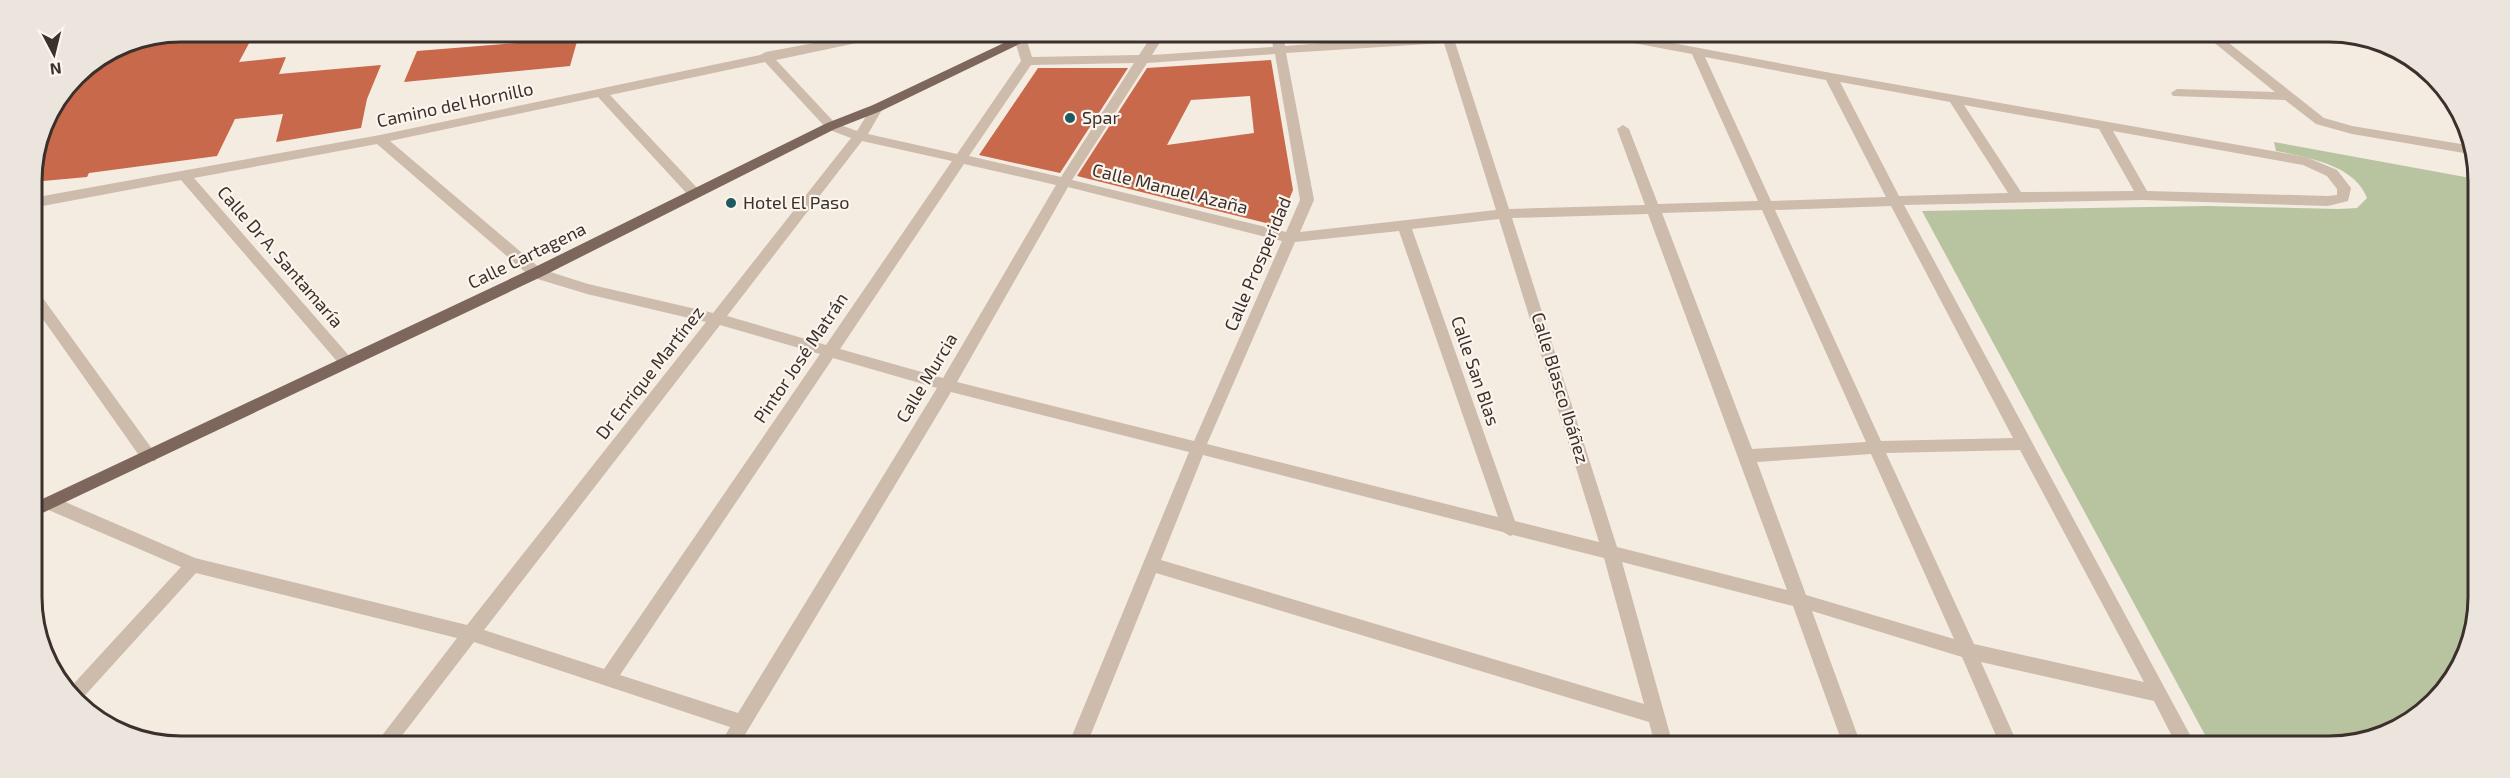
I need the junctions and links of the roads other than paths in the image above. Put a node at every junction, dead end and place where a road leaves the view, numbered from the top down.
1 (838, 42) edge
2 (1019, 42) edge
3 (1021, 42) edge
4 (1154, 42) edge
5 (1278, 42) edge
6 (1381, 42) edge
7 (1450, 42) edge
8 (1644, 42) edge
9 (2219, 42) edge
10 (1280, 51) junction
11 (1698, 54) junction
12 (766, 56) junction
13 (1143, 59) junction
14 (1027, 61) junction
15 (1830, 77) junction
16 (600, 92) junction
17 (2177, 93) dead end
18 (2286, 96) junction
19 (1954, 99) junction
20 (877, 108) junction
21 (831, 126) junction
22 (2104, 126) junction
23 (1623, 129) dead end
24 (858, 136) junction
25 (380, 140) junction
26 (2464, 149) edge
27 (963, 159) junction
28 (185, 176) junction
29 (1064, 182) junction
30 (695, 194) junction
31 (2143, 195) junction
32 (2017, 197) junction
33 (42, 201) edge
34 (1893, 201) junction
35 (1767, 206) junction
36 (1653, 209) junction
37 (1505, 214) junction
38 (1404, 226) junction
39 (1291, 238) junction
40 (536, 273) junction
41 (42, 307) edge
42 (717, 319) junction
43 (829, 350) junction
44 (346, 362) junction
45 (947, 385) junction
46 (2023, 444) junction
47 (1877, 447) junction
48 (1198, 448) junction
49 (1747, 456) junction
50 (149, 457) junction
51 (50, 502) junction
52 (42, 506) edge
53 (1510, 529) junction
54 (1611, 554) junction
55 (1150, 564) junction
56 (193, 565) junction
57 (1799, 600) junction
58 (472, 634) junction
59 (1968, 651) junction
60 (608, 678) junction
61 (78, 691) edge
62 (2160, 694) junction
63 (1655, 716) junction
64 (742, 723) junction
65 (391, 736) edge
66 (734, 736) edge
67 (1081, 736) edge
68 (1661, 736) edge
69 (1849, 736) edge
70 (2005, 736) edge
71 (2182, 736) edge

1 - 12 street, Camino del Hornillo
2 - 20 main road, Calle Cartagena
3 - 14 street
4 - 13 street, Calle Murcia
5 - 10 street, Calle Prosperidad
6 - 10 street
7 - 37 street, Calle Blasco Ibáñez
8 - 11 street
9 - 18 street
10 - 13 street
10 - 39 street, Calle Prosperidad
11 - 15 street
11 - 35 street
12 - 16 street, Camino del Hornillo
12 - 21 street
13 - 14 street
13 - 29 street, Calle Murcia
14 - 27 street, Pintor José Matrán
15 - 19 street
15 - 34 street
16 - 25 street, Camino del Hornillo
16 - 30 street
17 - 18 street
18 - 26 street
19 - 22 street
19 - 32 street
20 - 21 main road, Calle Cartagena
20 - 24 street, Dr Enrique Martínez
21 - 24 street, Calle Manuel Azaña
21 - 30 main road, Calle Cartagena
22 - 31 street
22 - 31 street, Calle Manuel Azaña
23 - 36 street
24 - 27 street, Calle Manuel Azaña
24 - 42 street, Dr Enrique Martínez
25 - 28 street, Camino del Hornillo
25 - 40 street
27 - 29 street, Calle Manuel Azaña
27 - 43 street, Pintor José Matrán
28 - 33 street, Camino del Hornillo
28 - 44 street, Calle Dr A. Santamaría
29 - 39 street, Calle Manuel Azaña
29 - 45 street, Calle Murcia
30 - 40 main road, Calle Cartagena
31 - 32 street, Calle Manuel Azaña
32 - 34 street, Calle Manuel Azaña
34 - 35 street, Calle Manuel Azaña
34 - 46 street
35 - 36 street, Calle Manuel Azaña
35 - 47 street
36 - 37 street, Calle Manuel Azaña
36 - 49 street
37 - 38 street, Calle Manuel Azaña
37 - 54 street, Calle Blasco Ibáñez
38 - 39 street, Calle Manuel Azaña
38 - 53 street, Calle San Blas
39 - 48 street, Calle Prosperidad
40 - 42 street
40 - 44 main road, Calle Cartagena
41 - 50 street
42 - 43 street
42 - 58 street, Dr Enrique Martínez
43 - 45 street
43 - 60 street, Pintor José Matrán
44 - 50 main road, Calle Cartagena
45 - 48 street
45 - 64 street, Calle Murcia
46 - 47 street
46 - 62 street
47 - 49 street
47 - 59 street
48 - 53 street
48 - 55 street, Calle Prosperidad
49 - 57 street
50 - 51 main road, Calle Cartagena
51 - 52 main road, Calle Cartagena
51 - 56 street
53 - 54 street
54 - 57 street
54 - 63 street, Calle Blasco Ibáñez
55 - 63 street
55 - 67 street, Calle Prosperidad
56 - 58 street
56 - 61 street
57 - 59 street
57 - 69 street
58 - 60 street
58 - 65 street, Dr Enrique Martínez
59 - 62 street
59 - 70 street
60 - 64 street
62 - 71 street
63 - 68 street, Calle Blasco Ibáñez
64 - 66 street, Calle Murcia

